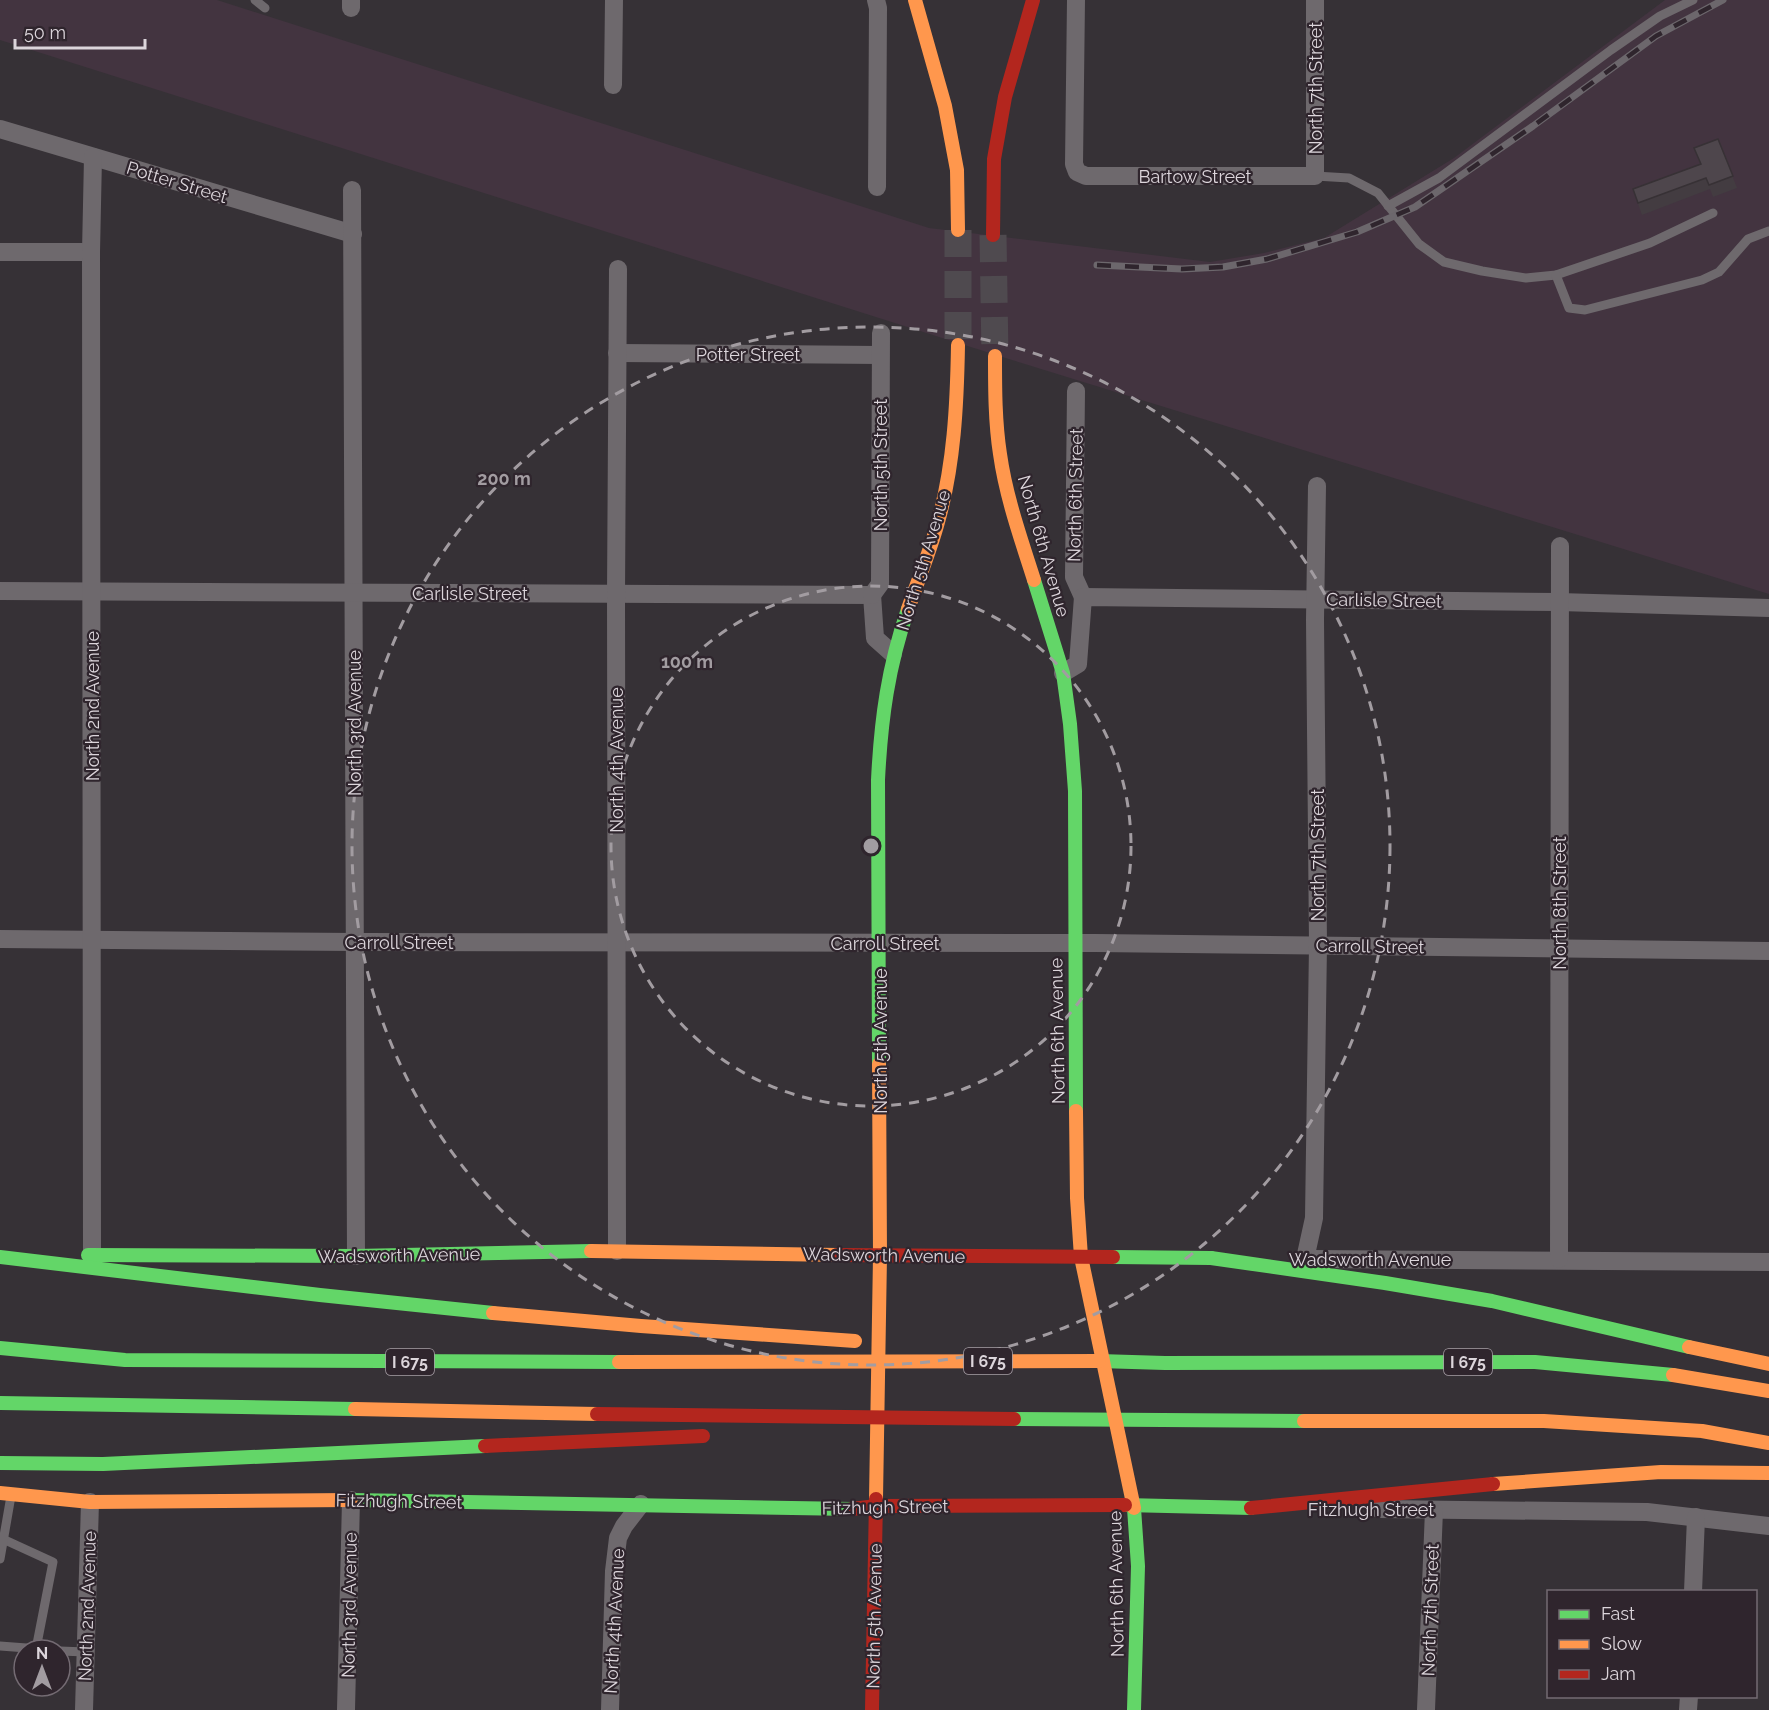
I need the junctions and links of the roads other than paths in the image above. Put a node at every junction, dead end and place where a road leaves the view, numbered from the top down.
1 (255, 0) edge
2 (614, 0) edge
3 (876, 0) edge
4 (915, 0) edge
5 (1033, 0) edge
6 (1076, 0) edge
7 (1315, 0) edge
8 (1693, 0) edge
9 (265, 8) dead end
10 (613, 85) dead end
11 (0, 129) edge
12 (93, 157) junction
13 (1315, 176) junction
14 (878, 188) dead end
15 (352, 190) dead end
16 (1388, 206) junction
17 (1713, 213) dead end
18 (958, 230) tunnel mouth
19 (1769, 231) edge
20 (353, 234) junction
21 (993, 235) tunnel mouth
22 (0, 252) edge
23 (91, 252) junction
24 (618, 268) dead end
25 (1556, 275) junction
26 (881, 333) dead end
27 (958, 345) tunnel mouth
28 (617, 353) junction
29 (880, 355) junction
30 (995, 356) tunnel mouth
31 (1076, 391) dead end
32 (1317, 486) dead end
33 (1560, 546) dead end
34 (0, 591) edge
35 (92, 592) junction
36 (353, 592) junction
37 (616, 594) junction
38 (872, 596) junction
39 (1083, 597) junction
40 (1316, 599) junction
41 (1559, 602) junction
42 (1769, 609) edge
43 (894, 654) junction
44 (1063, 672) junction
45 (0, 939) edge
46 (92, 939) junction
47 (616, 941) junction
48 (356, 942) junction
49 (880, 943) junction
50 (1074, 943) junction
51 (1318, 945) junction
52 (1559, 949) junction
53 (1769, 951) edge
54 (617, 1251) junction
55 (92, 1255) junction
56 (0, 1256) edge
57 (356, 1256) junction
58 (880, 1256) junction
59 (1082, 1257) junction
60 (1211, 1258) junction
61 (1305, 1259) junction
62 (1559, 1259) junction
63 (1769, 1262) edge
64 (891, 1343) dead end
65 (946, 1347) dead end
66 (0, 1348) edge
67 (1042, 1360) junction
68 (1769, 1364) edge
69 (1769, 1391) edge
70 (0, 1403) edge
71 (1051, 1418) junction
72 (864, 1432) dead end
73 (888, 1432) dead end
74 (930, 1432) dead end
75 (713, 1435) dead end
76 (1769, 1443) edge
77 (0, 1463) edge
78 (1769, 1473) edge
79 (6, 1494) edge
80 (351, 1500) junction
81 (90, 1502) junction
82 (641, 1504) junction
83 (1134, 1505) junction
84 (876, 1506) junction
85 (1251, 1508) junction
86 (1434, 1510) junction
87 (1696, 1517) junction
88 (1769, 1526) edge
89 (5, 1540) junction
90 (0, 1559) edge
91 (1693, 1590) edge
92 (38, 1638) edge
93 (72, 1651) edge
94 (86, 1652) junction
95 (84, 1710) edge
96 (346, 1710) edge
97 (610, 1710) edge
98 (872, 1710) edge
99 (1134, 1710) edge
100 (1426, 1710) edge

1 - 9 lane
2 - 10 street
3 - 14 street
4 - 18 main road
5 - 21 main road
6 - 13 street, Bartow Street
7 - 13 street, North 7th Street
8 - 16 lane
11 - 12 street, Potter Street
12 - 20 street, Potter Street
12 - 23 street, North 2nd Avenue
13 - 16 lane
15 - 20 street, North 3rd Avenue
16 - 25 lane
17 - 25 lane
19 - 25 lane
20 - 36 street, North 3rd Avenue
22 - 23 street
23 - 35 street, North 2nd Avenue
24 - 28 street, North 4th Avenue
26 - 29 street, North 5th Street
27 - 43 main road, North 5th Avenue
28 - 29 street, Potter Street
28 - 37 street, North 4th Avenue
29 - 38 street, North 5th Street
30 - 44 main road, North 6th Avenue
31 - 39 street, North 6th Street
32 - 40 street, North 7th Street
33 - 41 street, North 8th Street
34 - 35 street, Carlisle Street
35 - 36 street, Carlisle Street
35 - 46 street, North 2nd Avenue
36 - 37 street, Carlisle Street
36 - 48 street, North 3rd Avenue
37 - 38 street, Carlisle Street
37 - 47 street, North 4th Avenue
38 - 43 street
39 - 40 street, Carlisle Street
39 - 44 street
40 - 41 street, Carlisle Street
40 - 51 street, North 7th Street
41 - 42 street, Carlisle Street
41 - 52 street, North 8th Street
43 - 49 main road, North 5th Avenue
44 - 50 main road, North 6th Avenue
45 - 46 street, Carroll Street
46 - 48 street, Carroll Street
46 - 55 street, North 2nd Avenue
47 - 48 street, Carroll Street
47 - 49 street, Carroll Street
47 - 54 street, North 4th Avenue
48 - 57 street, North 3rd Avenue
49 - 50 street, Carroll Street
49 - 58 main road, North 5th Avenue
50 - 51 street, Carroll Street
50 - 59 main road, North 6th Avenue
51 - 52 street, Carroll Street
51 - 61 street, North 7th Street
52 - 53 street, Carroll Street
52 - 62 street, North 8th Street
54 - 57 main road, Wadsworth Avenue
54 - 58 main road, Wadsworth Avenue
55 - 56 main road, Wadsworth Avenue
55 - 57 main road, Wadsworth Avenue
56 - 64 main road
58 - 59 main road, Wadsworth Avenue
58 - 84 main road, North 5th Avenue
59 - 60 main road, Wadsworth Avenue
59 - 83 main road, North 6th Avenue
60 - 61 street, Wadsworth Avenue
60 - 68 main road
61 - 62 street, Wadsworth Avenue
62 - 63 street, Wadsworth Avenue
65 - 67 main road
66 - 67 main road, I 675
67 - 69 main road, I 675
70 - 71 main road
71 - 74 main road
71 - 76 main road
72 - 73 main road
75 - 77 main road
78 - 85 main road
79 - 81 main road, Fitzhugh Street
79 - 89 lane
80 - 81 main road, Fitzhugh Street
80 - 82 main road, Fitzhugh Street
80 - 96 street, North 3rd Avenue
81 - 94 street, North 2nd Avenue
82 - 84 main road, Fitzhugh Street
82 - 97 street, North 4th Avenue
83 - 84 main road, Fitzhugh Street
83 - 85 main road, Fitzhugh Street
83 - 99 main road, North 6th Avenue
84 - 98 main road, North 5th Avenue
85 - 86 street, Fitzhugh Street
86 - 87 street, Fitzhugh Street
86 - 100 street, North 7th Street
87 - 88 street, Fitzhugh Street
87 - 91 street
89 - 90 lane
89 - 92 lane
93 - 94 lane
94 - 95 street, North 2nd Avenue

